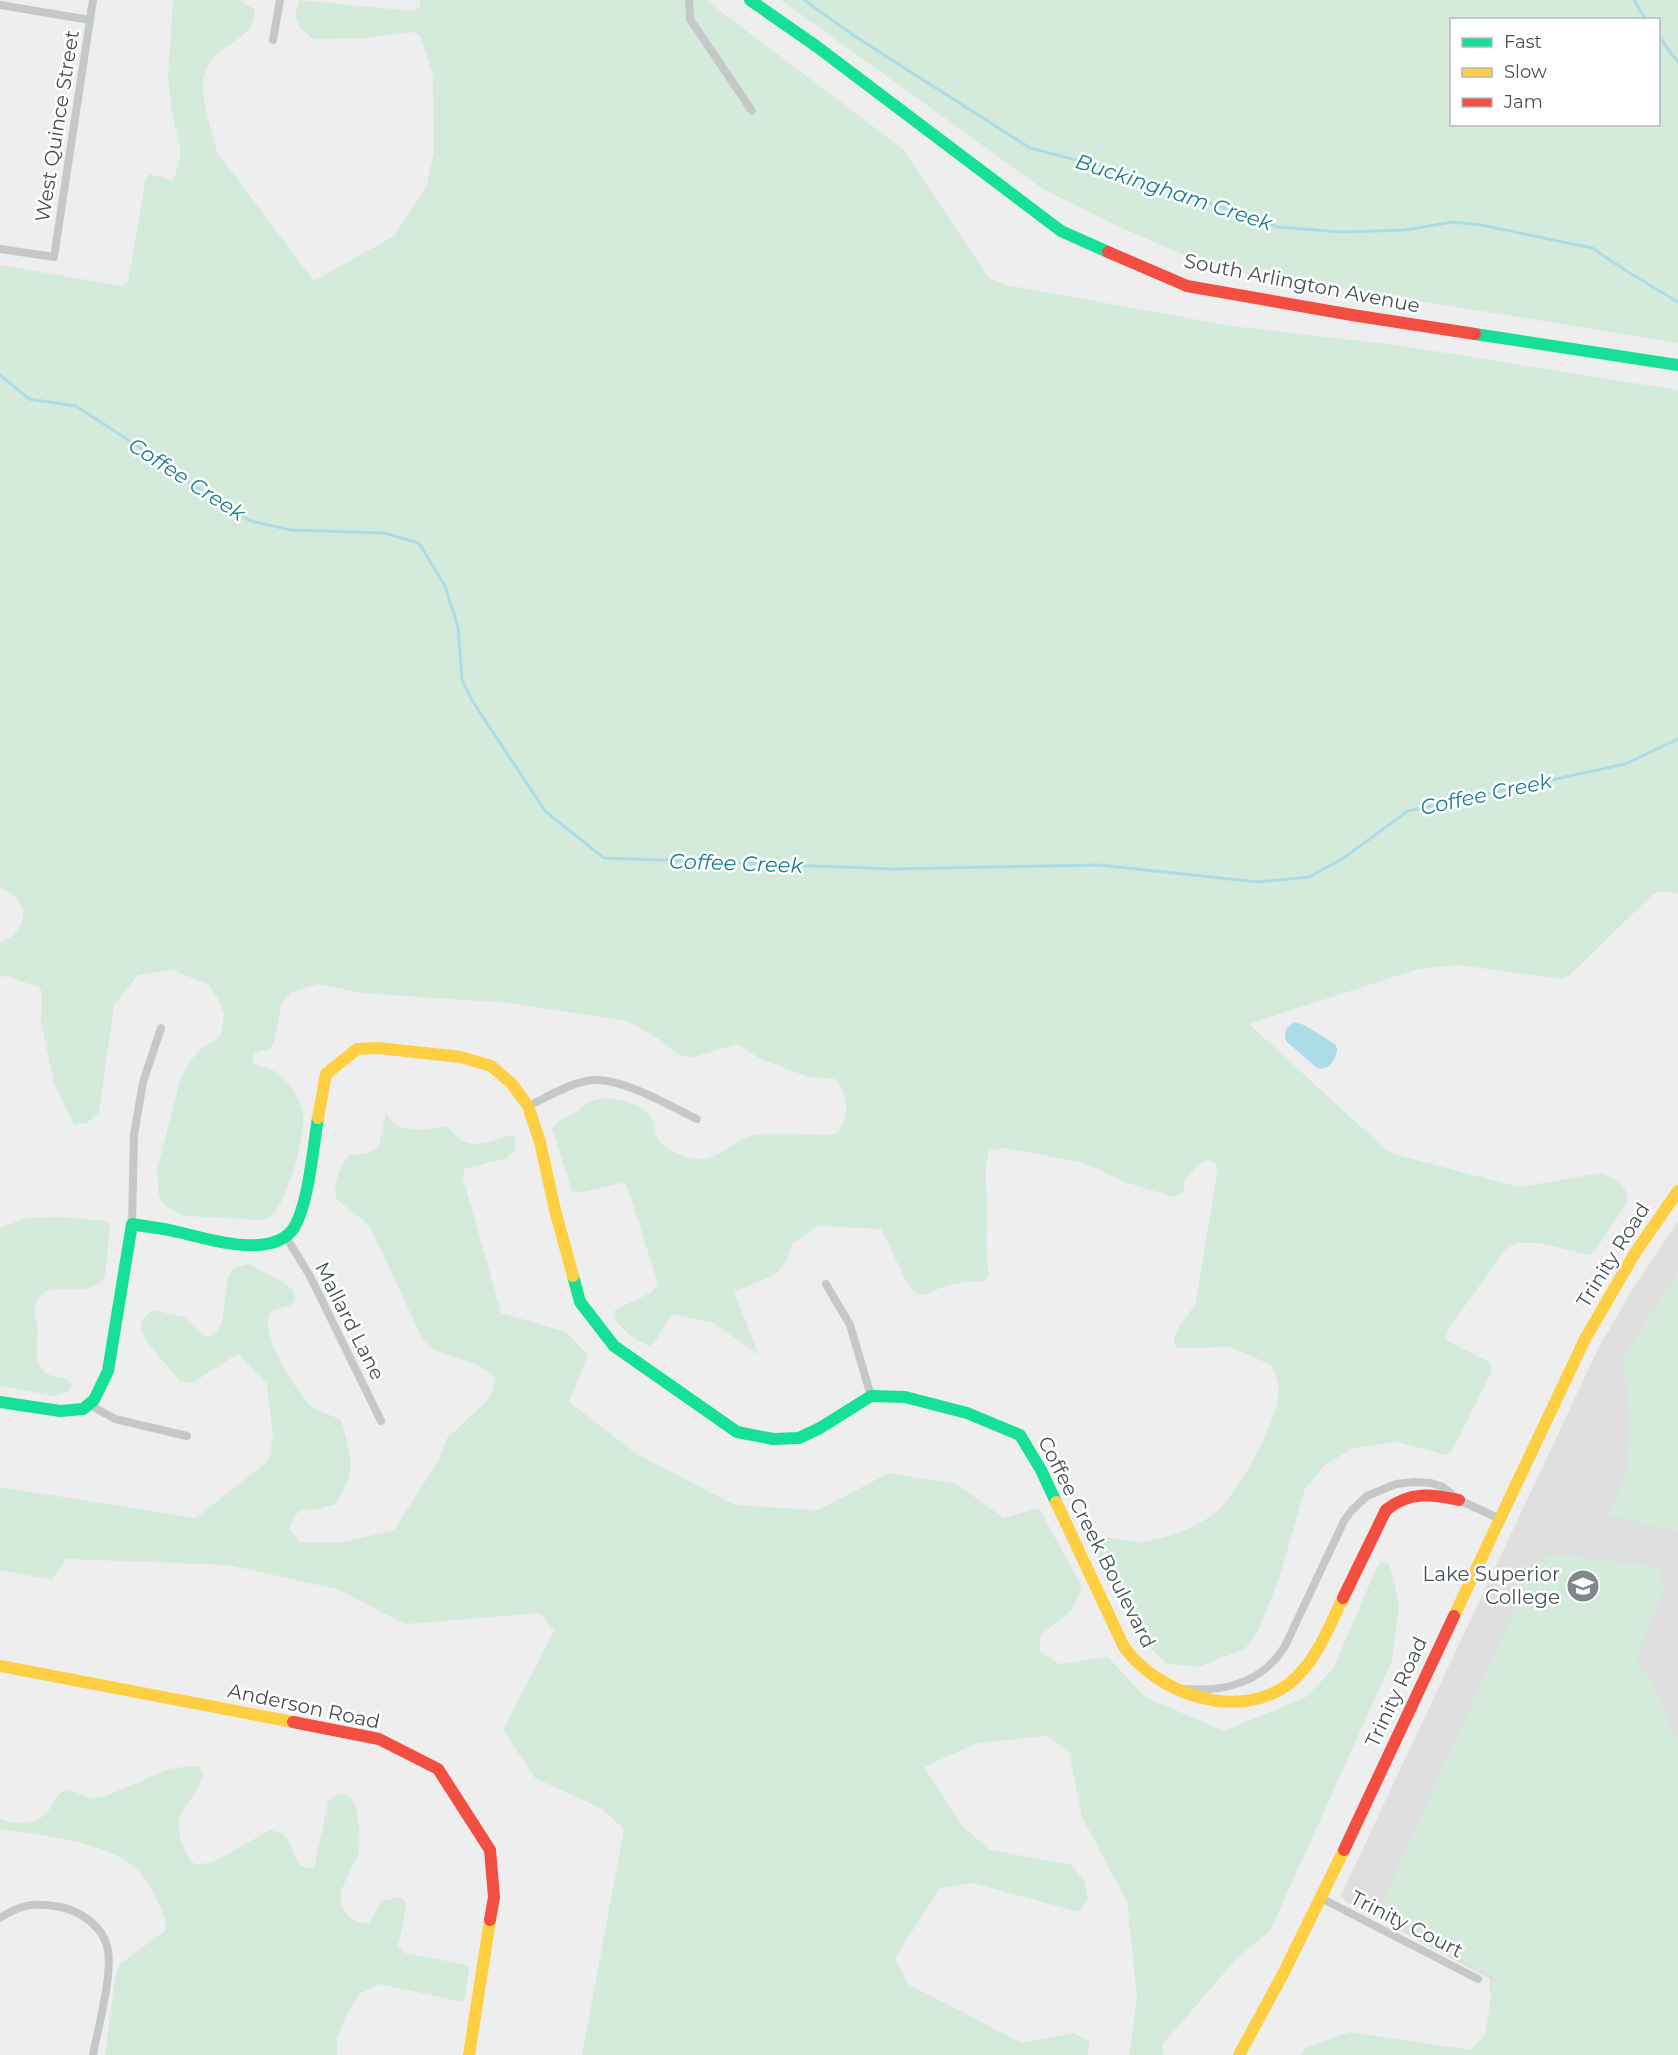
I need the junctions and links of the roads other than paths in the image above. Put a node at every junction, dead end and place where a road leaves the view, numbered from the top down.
1 (93, 0) edge
2 (280, 0) edge
3 (689, 0) edge
4 (750, 0) edge
5 (0, 5) edge
6 (90, 20) junction
7 (273, 40) dead end
8 (752, 111) dead end
9 (0, 249) edge
10 (1678, 365) edge
11 (161, 1028) dead end
12 (528, 1106) junction
13 (697, 1119) dead end
14 (1678, 1191) edge
15 (132, 1224) junction
16 (286, 1237) junction
17 (826, 1284) dead end
18 (871, 1395) junction
19 (0, 1402) edge
20 (90, 1405) junction
21 (381, 1421) dead end
22 (187, 1437) dead end
23 (1459, 1500) junction
24 (1500, 1519) junction
25 (0, 1666) edge
26 (1170, 1686) junction
27 (1321, 1898) junction
28 (0, 1918) edge
29 (1478, 1979) dead end
30 (93, 2055) edge
31 (468, 2055) edge
32 (1239, 2055) edge

1 - 6 street, West Quince Street
2 - 7 street
3 - 8 street
4 - 10 main road, South Arlington Avenue
5 - 6 street
6 - 9 street, West Quince Street
11 - 15 street
12 - 13 street
12 - 16 main road
12 - 18 main road
14 - 24 main road, Trinity Road
15 - 16 main road
15 - 20 main road
16 - 21 street, Mallard Lane
17 - 18 street
18 - 26 main road, Coffee Creek Boulevard
19 - 20 main road
20 - 22 street
23 - 24 street, Coffee Creek Boulevard
23 - 26 street, Coffee Creek Boulevard
23 - 26 main road, Coffee Creek Boulevard
24 - 27 main road, Trinity Road
25 - 31 main road, Anderson Road
27 - 29 street, Trinity Court
27 - 32 main road, Trinity Road
28 - 30 street

